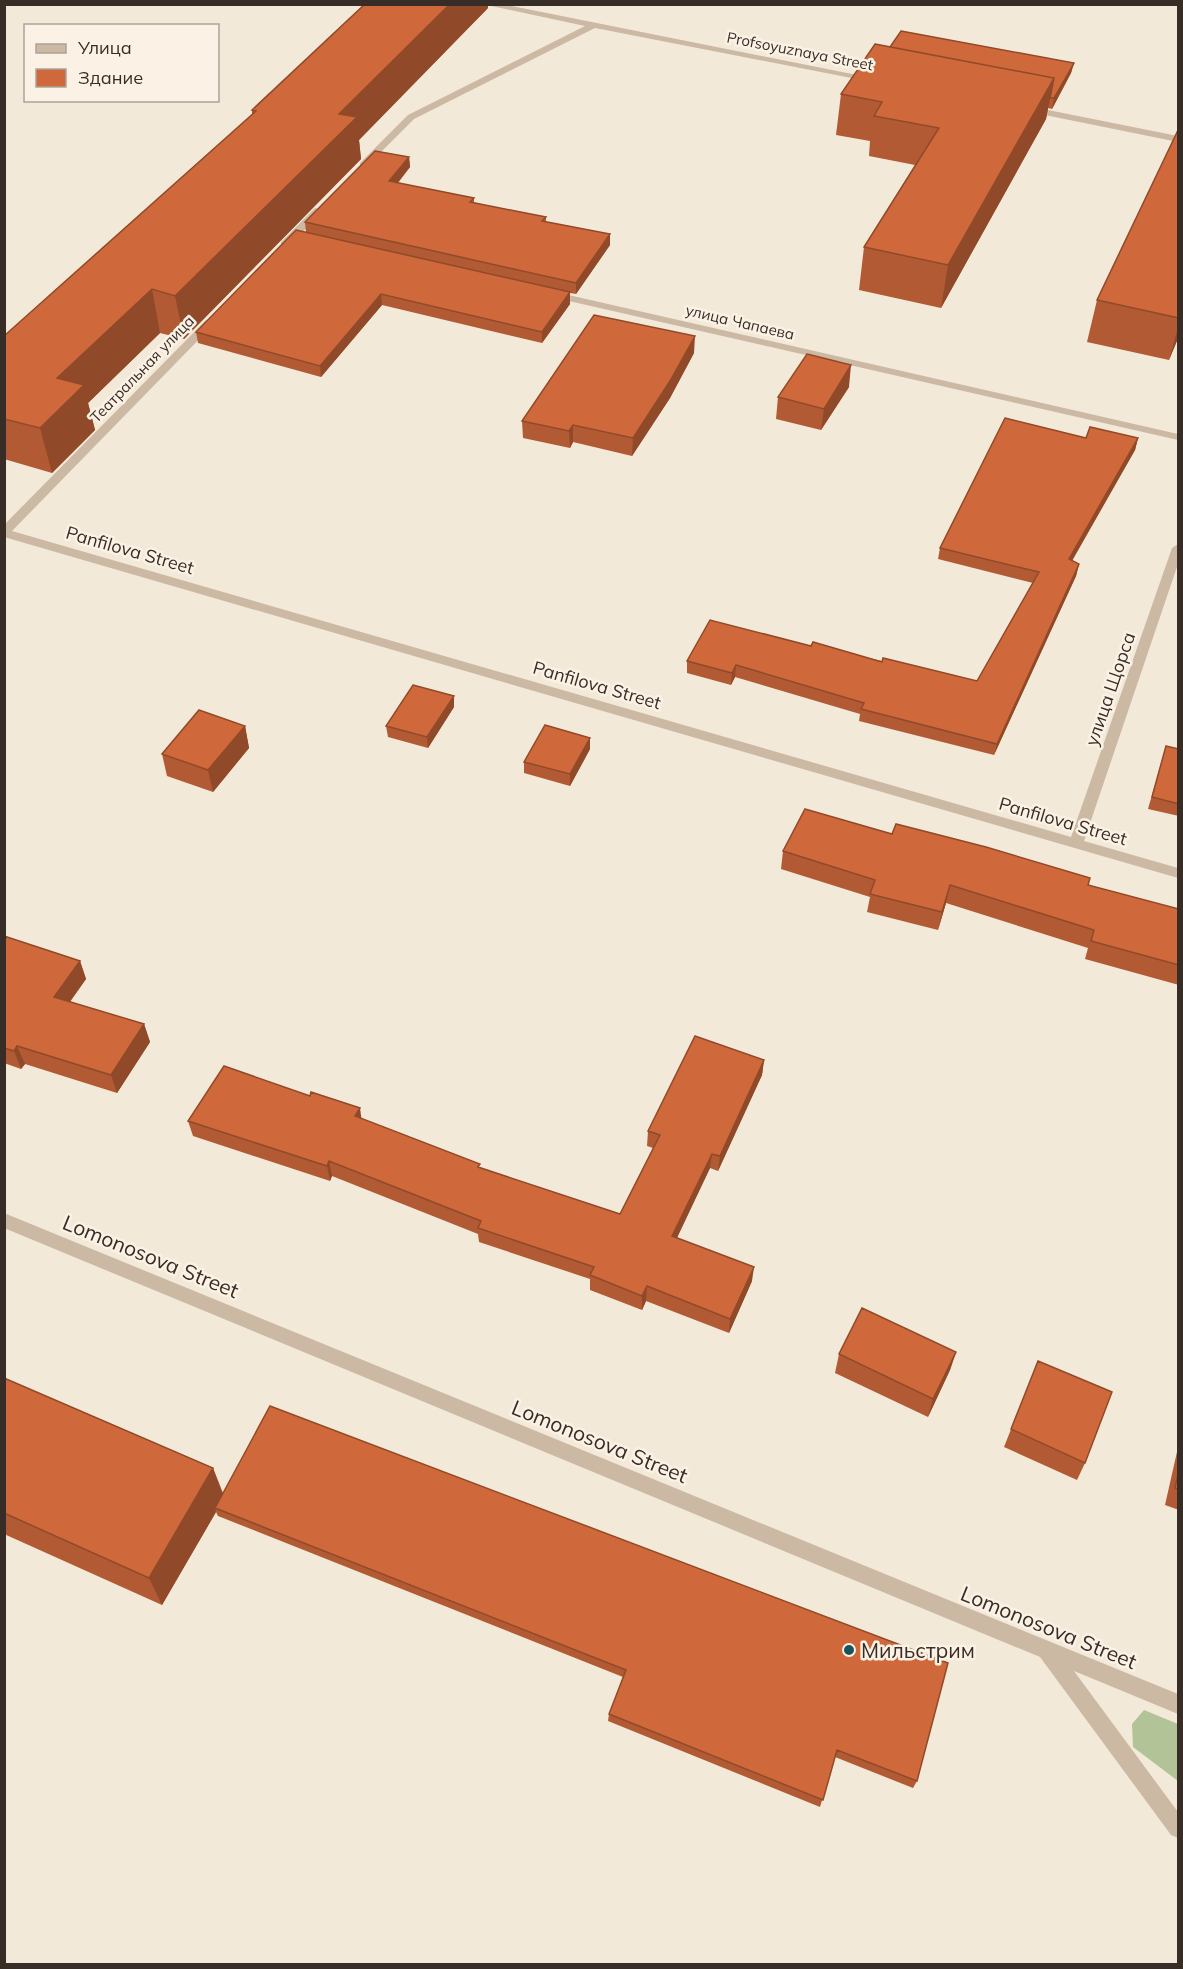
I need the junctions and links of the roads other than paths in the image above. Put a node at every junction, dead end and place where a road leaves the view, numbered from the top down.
1 (486, 4) edge
2 (594, 25) junction
3 (886, 82) edge
4 (1015, 107) edge
5 (1179, 139) edge
6 (353, 176) edge
7 (327, 201) edge
8 (277, 252) edge
9 (538, 291) edge
10 (219, 312) edge
11 (1179, 437) edge
12 (4, 532) edge
13 (1179, 548) edge
14 (1076, 843) junction
15 (1179, 873) edge
16 (4, 1220) edge
17 (1047, 1650) junction
18 (1179, 1704) edge
19 (1179, 1828) edge

1 - 2 street, Profsoyuznaya Street
2 - 3 street, Profsoyuznaya Street
2 - 6 street
4 - 5 street
7 - 8 street
9 - 11 street, улица Чапаева
10 - 12 street, Театральная улица
12 - 14 street, Panfilova Street
13 - 14 street, улица Щорса
14 - 15 street, Panfilova Street
16 - 17 street, Lomonosova Street
17 - 18 street, Lomonosova Street
17 - 19 street

